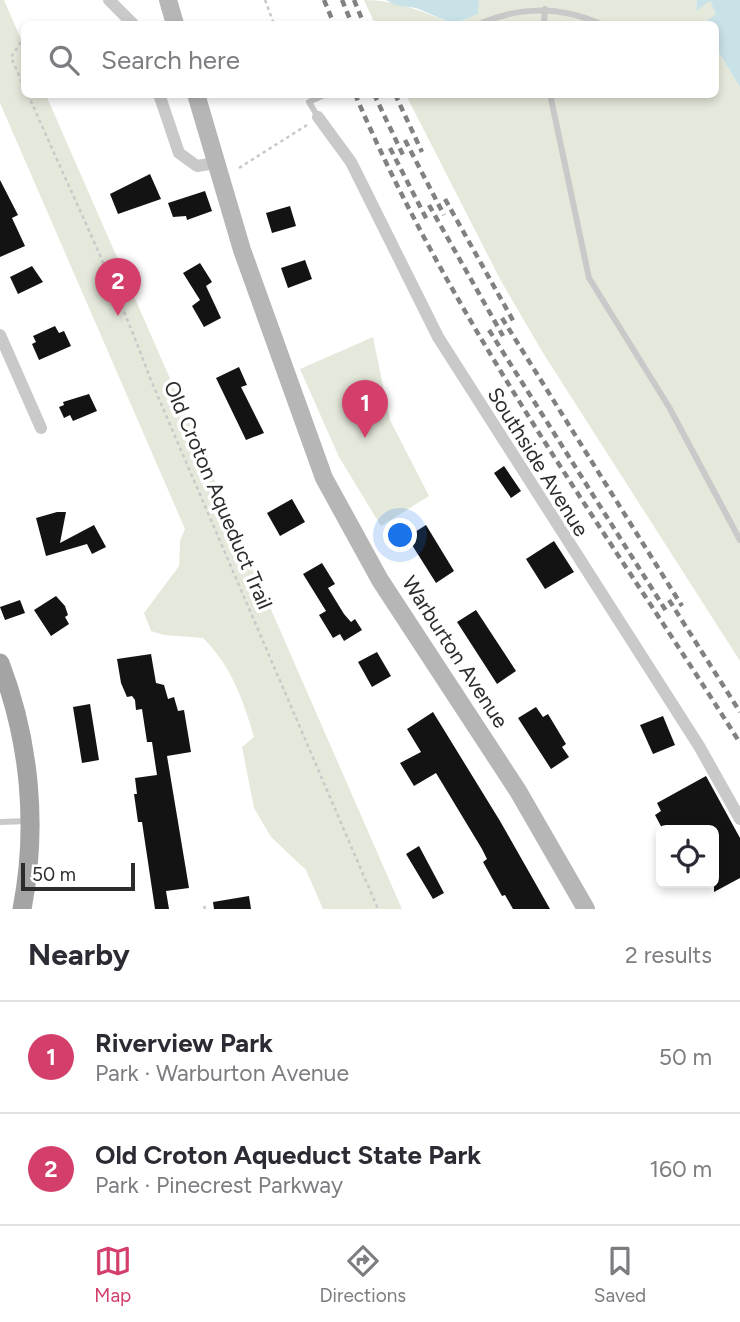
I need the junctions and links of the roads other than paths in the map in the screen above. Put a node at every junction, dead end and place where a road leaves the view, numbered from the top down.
1 (109, 0) edge
2 (168, 0) edge
3 (545, 9) junction
4 (129, 21) edge
5 (174, 21) edge
6 (486, 21) edge
7 (544, 21) edge
8 (590, 21) edge
9 (160, 98) edge
10 (197, 98) edge
11 (318, 98) edge
12 (551, 98) edge
13 (318, 117) joint
14 (216, 163) junction
15 (0, 335) edge
16 (41, 428) dead end
17 (740, 540) edge
18 (0, 663) edge
19 (740, 819) edge
20 (30, 821) junction
21 (0, 822) edge
22 (22, 909) edge
23 (586, 909) edge

1 - 4 street
2 - 5 street
3 - 6 lane
3 - 7 lane
3 - 8 lane
9 - 14 street
10 - 14 street, Warburton Avenue
11 - 13 lane
12 - 17 lane
13 - 19 street, Southside Avenue
14 - 23 street, Warburton Avenue
15 - 16 street
18 - 20 main road
20 - 21 lane
20 - 22 main road

